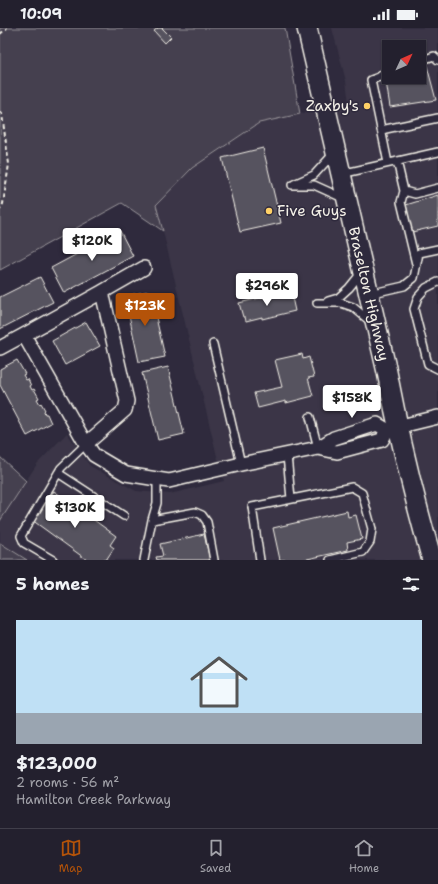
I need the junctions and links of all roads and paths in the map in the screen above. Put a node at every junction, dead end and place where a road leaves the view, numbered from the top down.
1 (7, 28) edge
2 (309, 28) edge
3 (0, 34) edge
4 (426, 58) edge
5 (438, 60) edge
6 (382, 75) edge
7 (0, 112) edge
8 (438, 118) edge
9 (381, 130) junction
10 (336, 152) junction
11 (438, 152) edge
12 (397, 161) junction
13 (388, 163) junction
14 (341, 174) junction
15 (438, 188) edge
16 (404, 191) junction
17 (347, 200) junction
18 (0, 210) edge
19 (438, 249) edge
20 (416, 266) junction
21 (144, 268) dead end
22 (363, 270) junction
23 (438, 282) edge
24 (102, 292) junction
25 (369, 294) junction
26 (376, 327) junction
27 (24, 335) junction
28 (213, 344) dead end
29 (0, 348) edge
30 (438, 369) edge
31 (310, 417) dead end
32 (438, 417) edge
33 (392, 429) junction
34 (86, 444) junction
35 (318, 448) junction
36 (287, 455) junction
37 (241, 464) junction
38 (58, 473) junction
39 (157, 479) junction
40 (291, 499) junction
41 (124, 516) dead end
42 (152, 520) junction
43 (53, 560) edge
44 (144, 560) edge
45 (214, 560) edge
46 (260, 560) edge
47 (330, 560) edge
48 (432, 560) edge

1 - 3 path
2 - 10 main road, Braselton Highway
4 - 5 lane
6 - 9 lane
7 - 18 path
8 - 9 lane
9 - 13 lane
10 - 14 main road, Braselton Highway
10 - 17 lane
11 - 12 lane
12 - 13 lane
12 - 16 lane
13 - 14 lane
14 - 17 main road, Braselton Highway
15 - 16 lane
16 - 20 lane
17 - 22 main road, Braselton Highway
19 - 20 lane
20 - 25 lane
21 - 24 street
22 - 25 main road, Braselton Highway
22 - 26 lane
23 - 30 lane
24 - 27 street
24 - 34 street
25 - 26 main road, Braselton Highway
26 - 33 main road, Braselton Highway
27 - 29 street
27 - 34 street
28 - 37 lane
31 - 35 lane
32 - 33 street
33 - 35 street
33 - 48 main road, Braselton Highway
34 - 38 lane
34 - 39 street
35 - 36 street
36 - 37 street
36 - 40 lane
37 - 39 street
38 - 41 lane
38 - 43 lane
39 - 42 lane
40 - 46 lane
40 - 47 lane
42 - 44 lane
42 - 45 lane

